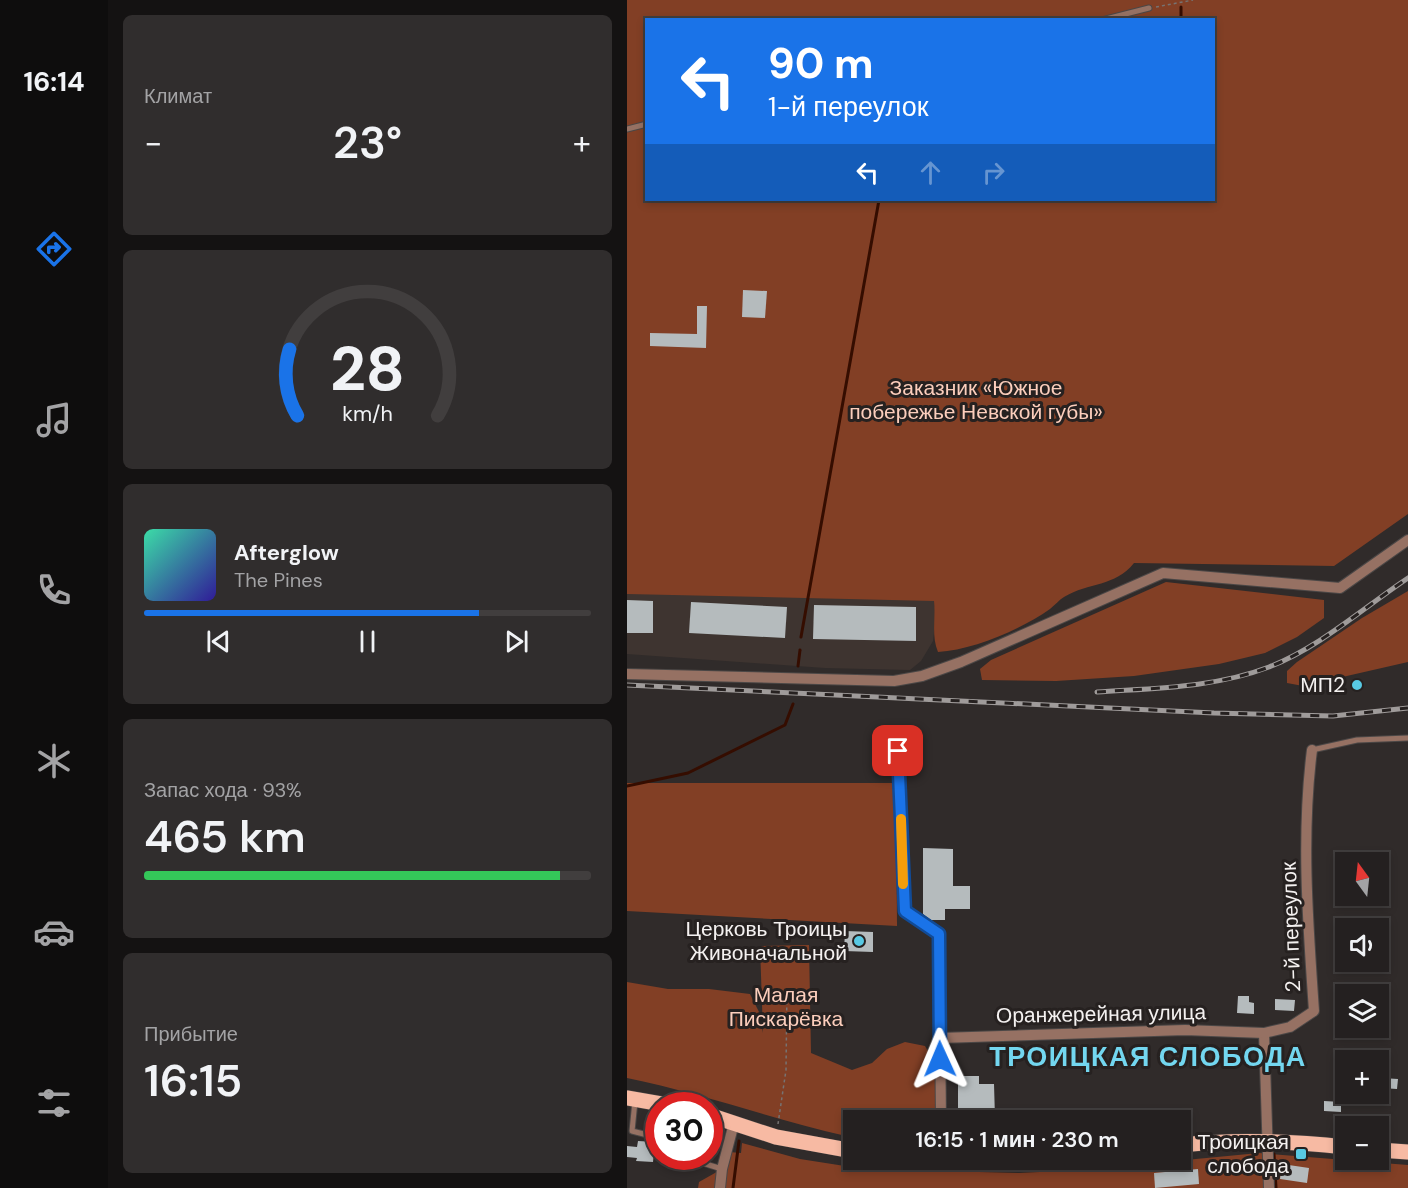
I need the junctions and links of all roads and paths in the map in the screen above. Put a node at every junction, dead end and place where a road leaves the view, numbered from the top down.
1 (1193, 0) edge
2 (1149, 8) joint
3 (1110, 18) edge
4 (645, 124) edge
5 (627, 129) edge
6 (1408, 540) edge
7 (627, 674) edge
8 (1408, 738) edge
9 (1312, 750) joint
10 (898, 751) dead end
11 (787, 988) dead end
12 (1264, 1033) junction
13 (940, 1038) junction
14 (631, 1099) edge
15 (941, 1110) edge
16 (723, 1119) edge
17 (734, 1123) junction
18 (778, 1126) dead end
19 (645, 1134) edge
20 (1267, 1141) junction
21 (1191, 1143) edge
22 (1335, 1146) edge
23 (843, 1149) edge
24 (1389, 1151) edge
25 (1408, 1152) edge
26 (723, 1162) edge
27 (721, 1170) edge
28 (720, 1188) edge
29 (1269, 1188) edge

1 - 2 path
2 - 3 lane
4 - 5 lane
6 - 7 street
8 - 9 lane
9 - 12 street, 2-й переулок
10 - 13 street
11 - 18 path
12 - 13 street, Оранжерейная улица
12 - 20 street
13 - 15 street
14 - 19 lane
16 - 17 main road
17 - 23 main road
17 - 26 street
20 - 21 main road
20 - 22 main road
20 - 29 street
24 - 25 main road
27 - 28 street

